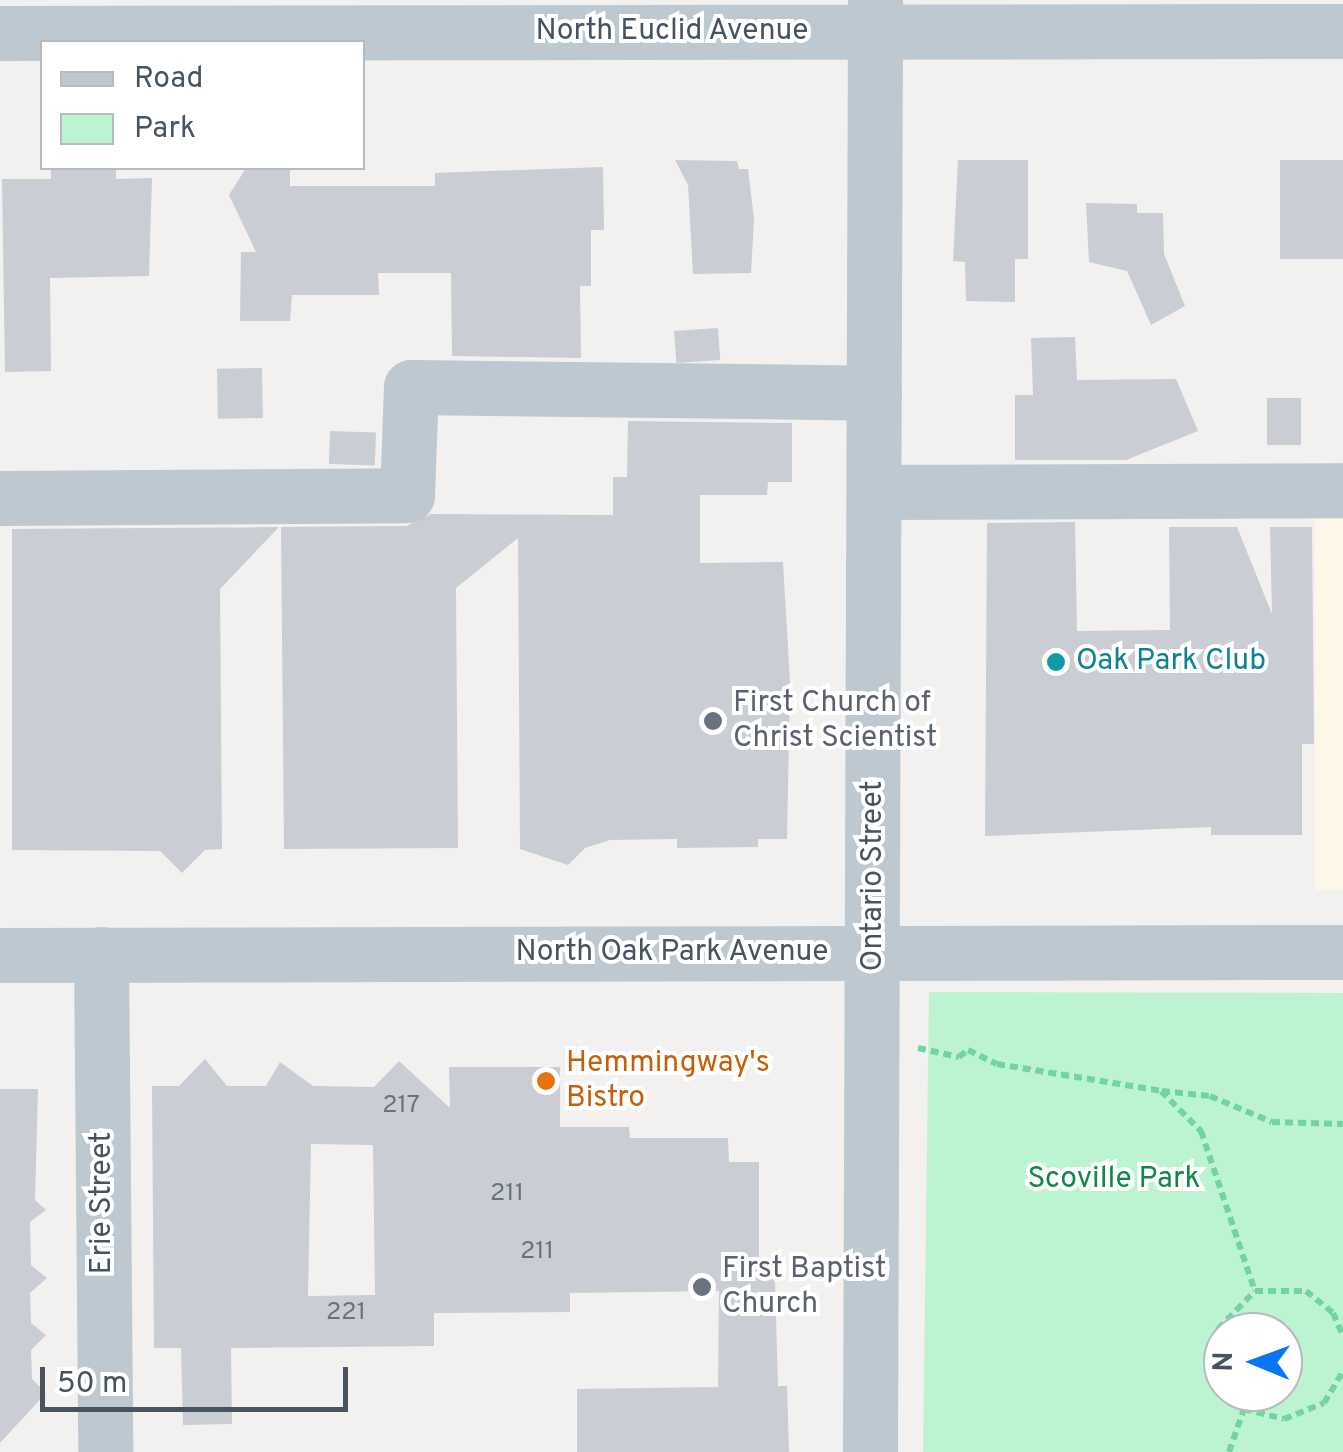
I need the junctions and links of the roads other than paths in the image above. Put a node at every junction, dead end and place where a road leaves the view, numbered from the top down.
1 (875, 16) edge
2 (1343, 30) edge
3 (0, 33) edge
4 (874, 393) junction
5 (1343, 490) edge
6 (875, 492) junction
7 (0, 498) edge
8 (875, 952) junction
9 (1343, 952) edge
10 (100, 954) junction
11 (0, 955) edge
12 (105, 1452) edge
13 (870, 1452) edge

1 - 2 street, North Euclid Avenue
1 - 3 street, North Euclid Avenue
1 - 4 street, Ontario Street
4 - 6 street, Ontario Street
4 - 7 street
5 - 6 street
6 - 8 street, Ontario Street
8 - 9 street, North Oak Park Avenue
8 - 10 street, North Oak Park Avenue
8 - 13 street, Ontario Street
10 - 11 street, North Oak Park Avenue
10 - 12 street, Erie Street

